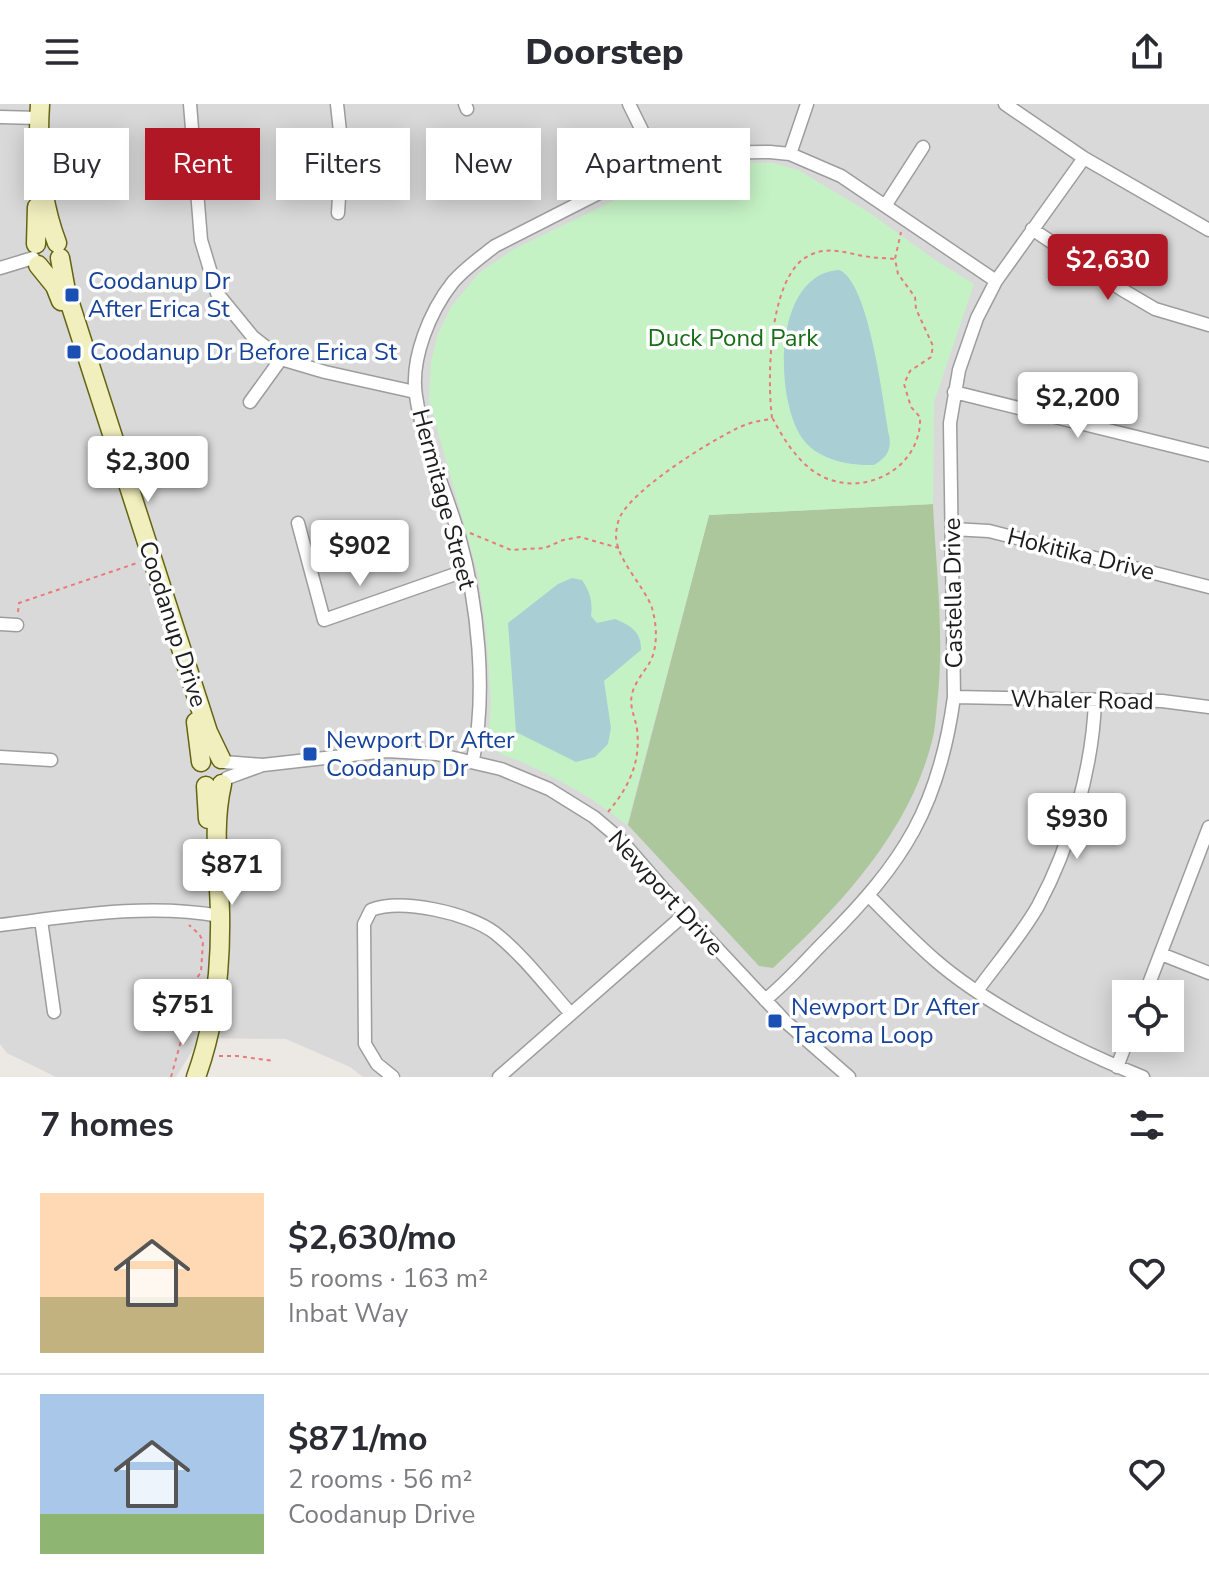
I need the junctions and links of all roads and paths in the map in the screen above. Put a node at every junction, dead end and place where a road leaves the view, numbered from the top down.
1 (190, 104) edge
2 (337, 104) edge
3 (629, 104) edge
4 (807, 104) edge
5 (1005, 104) edge
6 (36, 111) edge
7 (0, 117) edge
8 (641, 128) edge
9 (923, 147) dead end
10 (750, 151) edge
11 (790, 154) junction
12 (1084, 158) junction
13 (585, 200) edge
14 (885, 206) junction
15 (338, 213) dead end
16 (903, 228) dead end
17 (1032, 229) junction
18 (1209, 230) edge
19 (58, 251) junction
20 (36, 256) junction
21 (895, 259) junction
22 (0, 268) edge
23 (996, 281) junction
24 (1209, 325) edge
25 (281, 359) junction
26 (415, 392) junction
27 (954, 392) junction
28 (250, 402) dead end
29 (773, 419) junction
30 (1209, 455) edge
31 (298, 523) dead end
32 (952, 529) junction
33 (466, 535) dead end
34 (620, 548) junction
35 (145, 560) junction
36 (467, 570) junction
37 (1208, 582) edge
38 (0, 624) edge
39 (17, 625) joint
40 (954, 697) junction
41 (1095, 700) junction
42 (1209, 707) edge
43 (0, 757) edge
44 (51, 760) dead end
45 (473, 760) junction
46 (220, 774) junction
47 (605, 816) dead end
48 (1209, 827) edge
49 (869, 896) junction
50 (189, 912) junction
51 (685, 914) junction
52 (216, 916) junction
53 (41, 920) junction
54 (0, 925) edge
55 (1161, 954) junction
56 (1209, 973) edge
57 (1151, 980) edge
58 (977, 991) junction
59 (765, 1000) junction
60 (54, 1012) dead end
61 (571, 1014) junction
62 (206, 1045) junction
63 (1123, 1052) edge
64 (274, 1061) dead end
65 (1117, 1067) junction
66 (171, 1077) edge
67 (186, 1077) edge
68 (196, 1077) edge
69 (393, 1077) edge
70 (499, 1077) edge
71 (849, 1077) edge
72 (1143, 1077) edge

1 - 25 street
2 - 15 street
3 - 8 street
4 - 11 street
5 - 12 street
6 - 7 street
6 - 19 main road, Coodanup Drive
6 - 20 main road
9 - 14 street
10 - 11 street, Hermitage Street
11 - 14 street, Hermitage Street
12 - 17 street, Castella Drive
12 - 18 street
13 - 26 street, Hermitage Street
14 - 23 street, Hermitage Street
16 - 21 path
17 - 23 street, Castella Drive
17 - 24 street
19 - 20 main road
19 - 20 main road
19 - 46 main road, Coodanup Drive
20 - 22 street
20 - 35 main road, Coodanup Drive
21 - 29 path
21 - 29 path
23 - 27 street, Castella Drive
25 - 26 street
25 - 28 street
26 - 36 street, Hermitage Street
27 - 30 street
27 - 32 street, Castella Drive
29 - 34 path
31 - 36 street
32 - 37 street, Hokitika Drive
32 - 40 street, Castella Drive
33 - 34 path
34 - 47 path
35 - 39 path
35 - 46 main road, Coodanup Drive
36 - 45 street, Hermitage Street
38 - 39 street
40 - 41 street, Whaler Road
40 - 49 street, Castella Drive
41 - 42 street, Whaler Road
41 - 58 street
43 - 44 street
45 - 46 street, Newport Drive
45 - 51 street, Newport Drive
46 - 52 main road, Coodanup Drive
48 - 55 street
49 - 58 street
49 - 59 street, Castella Drive
50 - 52 street
50 - 53 street
50 - 66 path
51 - 59 street, Newport Drive
51 - 61 street
52 - 62 main road, Coodanup Drive
53 - 54 street
53 - 60 street
55 - 56 street
55 - 57 street
58 - 65 street
59 - 71 street, Newport Drive
61 - 69 street
61 - 70 street
62 - 64 path
62 - 67 main road, Coodanup Drive
62 - 68 main road, Coodanup Drive
63 - 65 street
65 - 72 street

